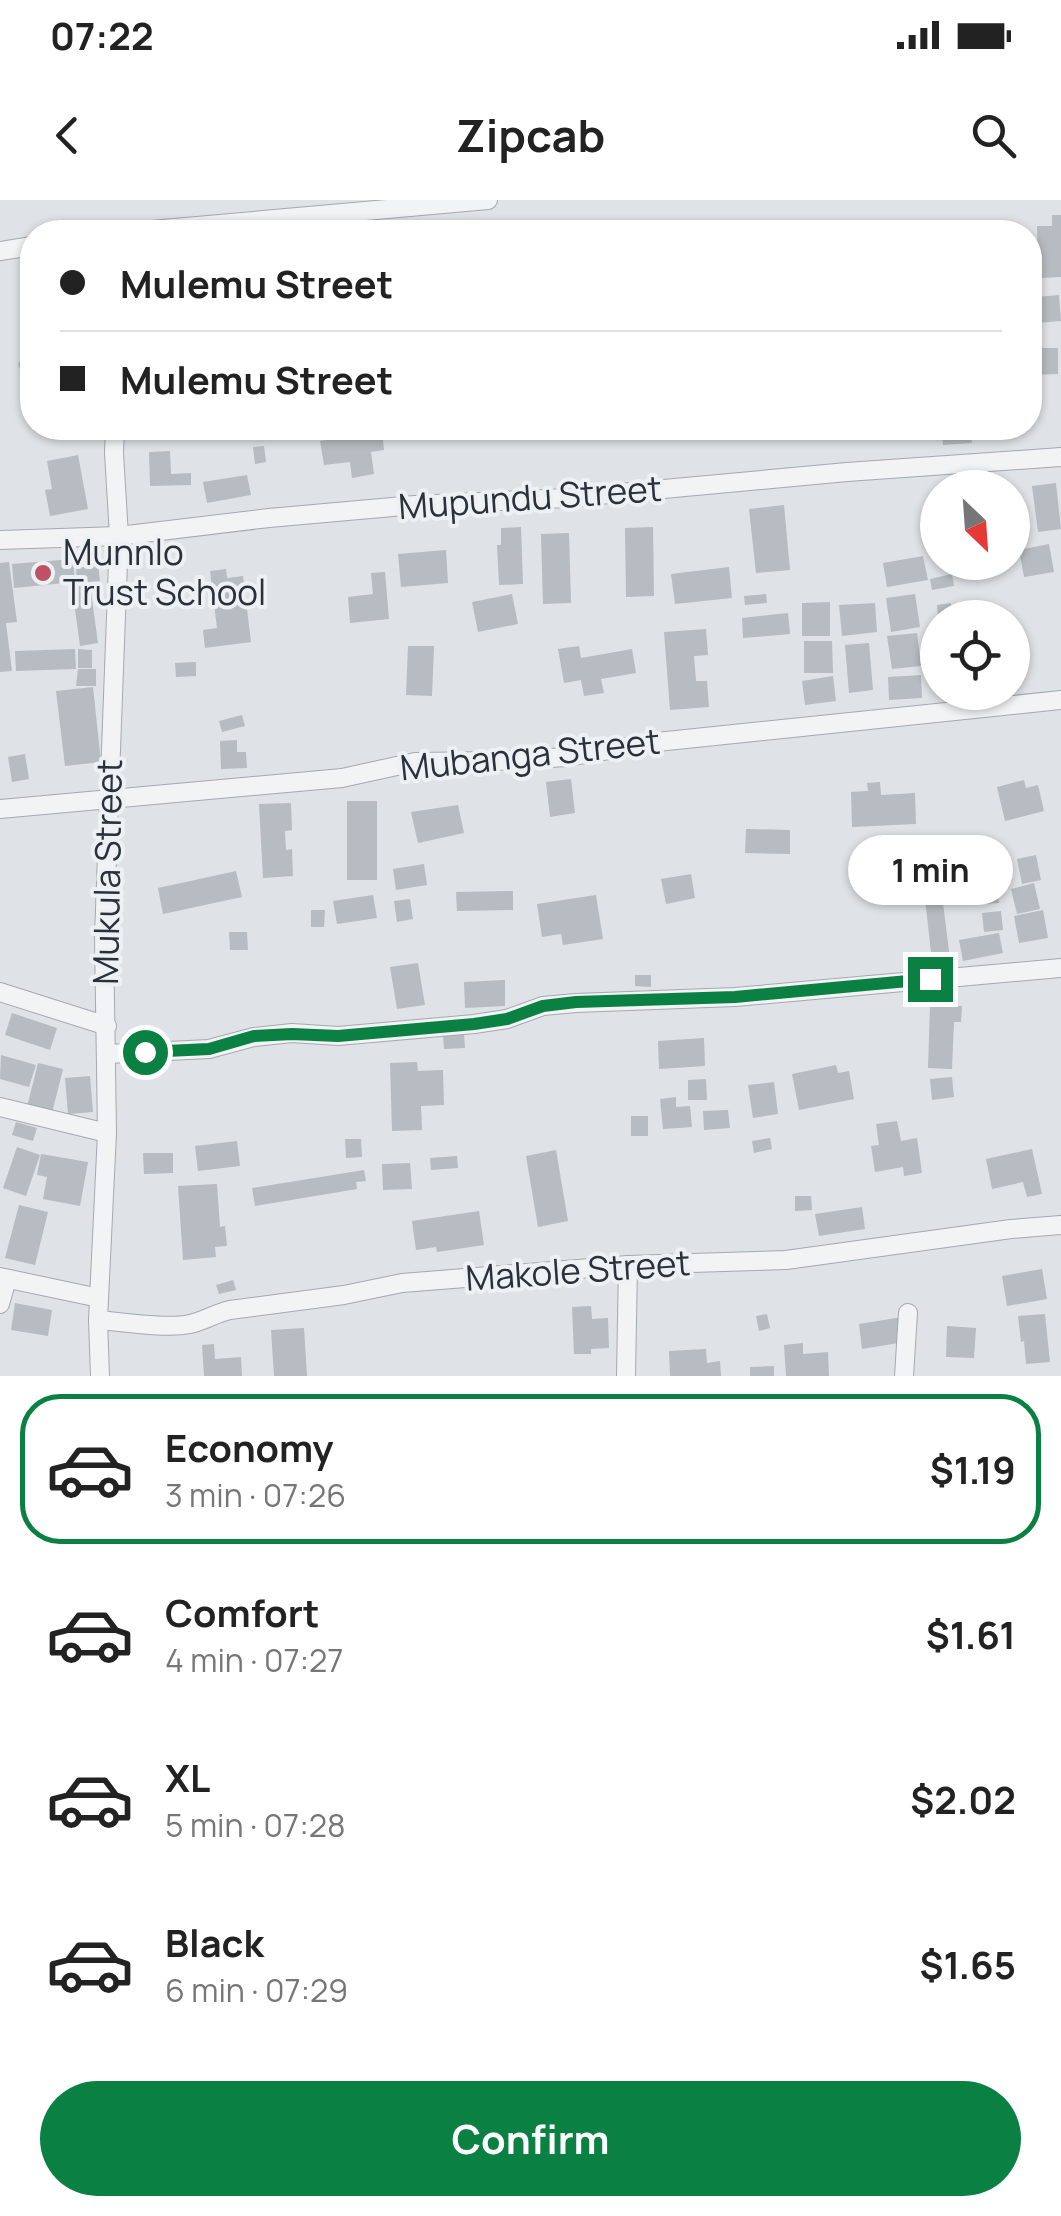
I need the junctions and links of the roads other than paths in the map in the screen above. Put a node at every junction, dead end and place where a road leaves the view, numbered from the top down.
1 (488, 200) edge
2 (385, 205) edge
3 (242, 220) edge
4 (115, 440) edge
5 (1061, 456) edge
6 (119, 536) junction
7 (0, 540) edge
8 (1061, 700) edge
9 (110, 799) junction
10 (0, 809) edge
11 (1061, 968) edge
12 (0, 992) edge
13 (106, 1026) junction
14 (108, 1054) junction
15 (0, 1106) edge
16 (107, 1134) junction
17 (1061, 1225) edge
18 (628, 1264) junction
19 (4, 1278) edge
20 (99, 1298) junction
21 (0, 1304) edge
22 (908, 1313) dead end
23 (98, 1320) junction
24 (100, 1376) edge
25 (626, 1376) edge
26 (904, 1376) edge

1 - 2 street
2 - 3 street
4 - 6 street, Mukula Street
5 - 6 street, Mupundu Street
6 - 7 street, Mupundu Street
6 - 9 street, Mukula Street
8 - 9 street, Mubanga Street
9 - 10 street, Mubanga Street
9 - 13 street, Mukula Street
11 - 14 street
12 - 13 street
13 - 14 street, Mukula Street
14 - 16 street, Mukula Street
15 - 16 street
16 - 20 street, Mukula Street
17 - 18 street, Makole Street
18 - 23 street, Makole Street
18 - 25 street
19 - 20 street
19 - 21 street
20 - 23 street, Mukula Street
22 - 26 street
23 - 24 street, Mukula Street

